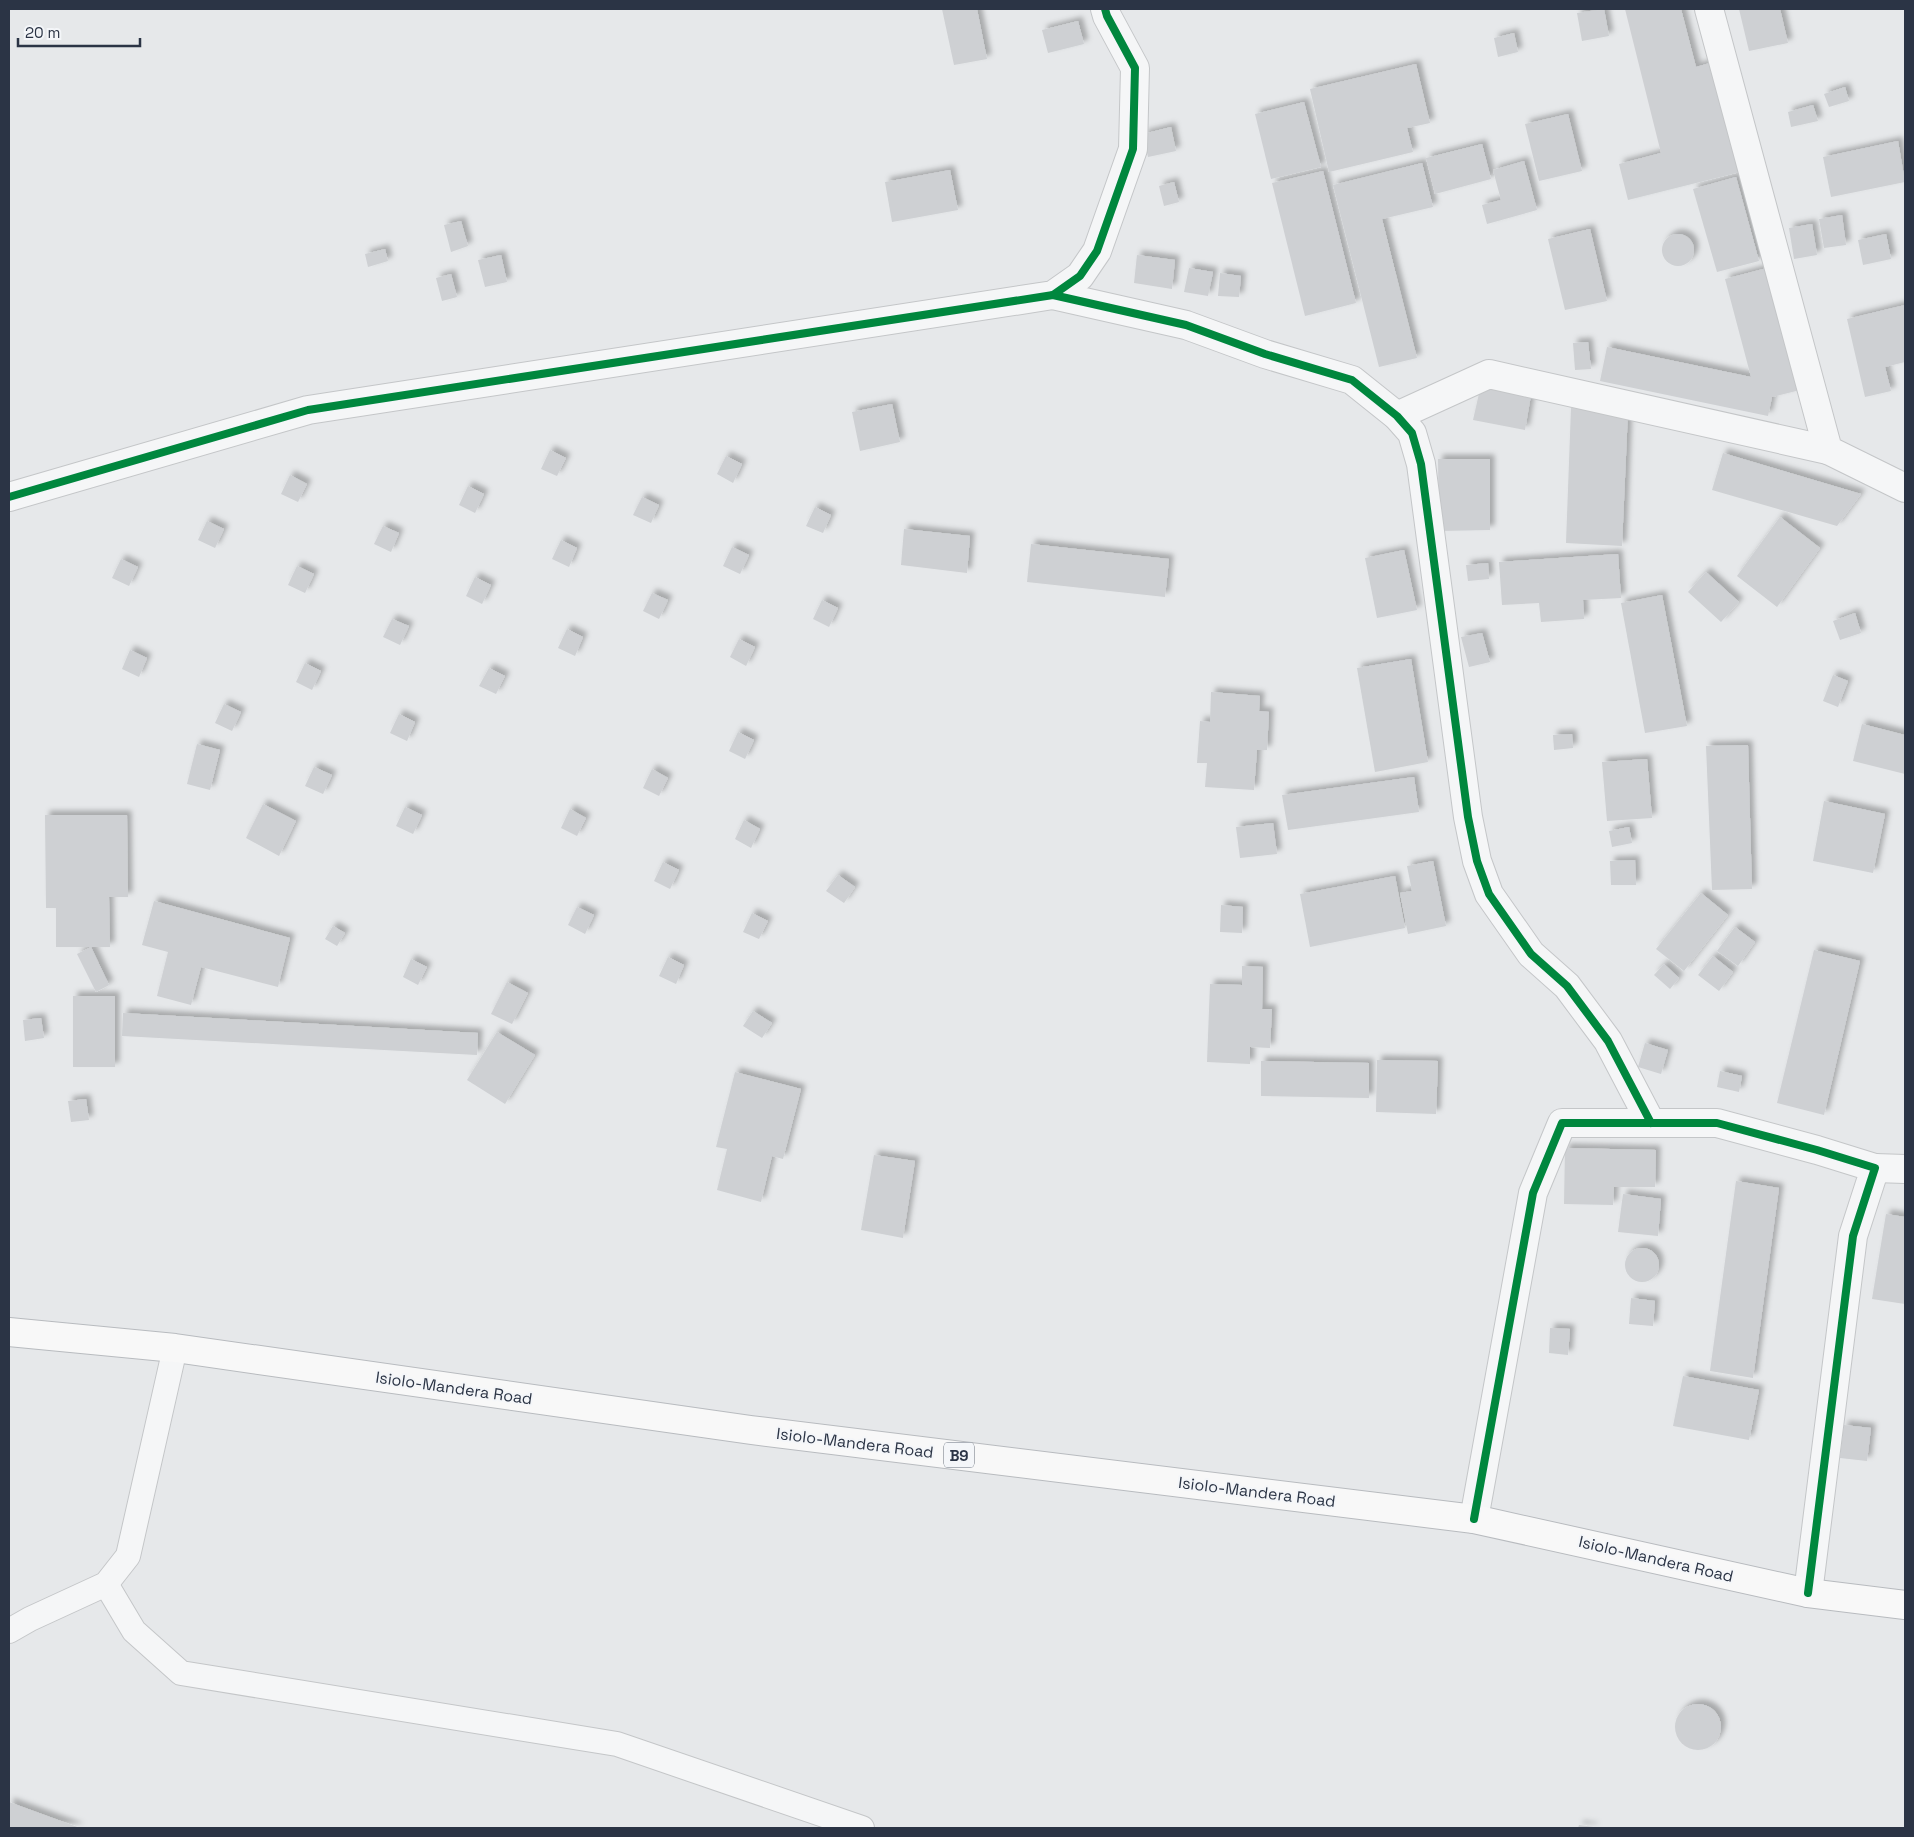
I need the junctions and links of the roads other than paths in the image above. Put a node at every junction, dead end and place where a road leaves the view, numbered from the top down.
1 (1105, 9) edge
2 (1709, 9) edge
3 (1053, 295) junction
4 (1397, 416) junction
5 (1828, 450) junction
6 (1905, 488) edge
7 (9, 496) edge
8 (1651, 1123) junction
9 (1875, 1168) junction
10 (1905, 1169) edge
11 (9, 1332) edge
12 (175, 1348) junction
13 (1474, 1518) junction
14 (106, 1584) junction
15 (1808, 1593) junction
16 (1905, 1605) edge
17 (9, 1631) edge
18 (862, 1828) edge

1 - 3 street
2 - 5 street
3 - 4 street
3 - 7 street
4 - 5 street
4 - 8 street
5 - 6 street
8 - 9 street
8 - 13 street
9 - 10 street
9 - 15 street
11 - 12 highway, Isiolo-Mandera Road / B9
12 - 13 highway, Isiolo-Mandera Road / B9
12 - 14 lane
13 - 15 highway, Isiolo-Mandera Road / B9
14 - 17 lane
14 - 18 lane
15 - 16 highway, Isiolo-Mandera Road / B9

